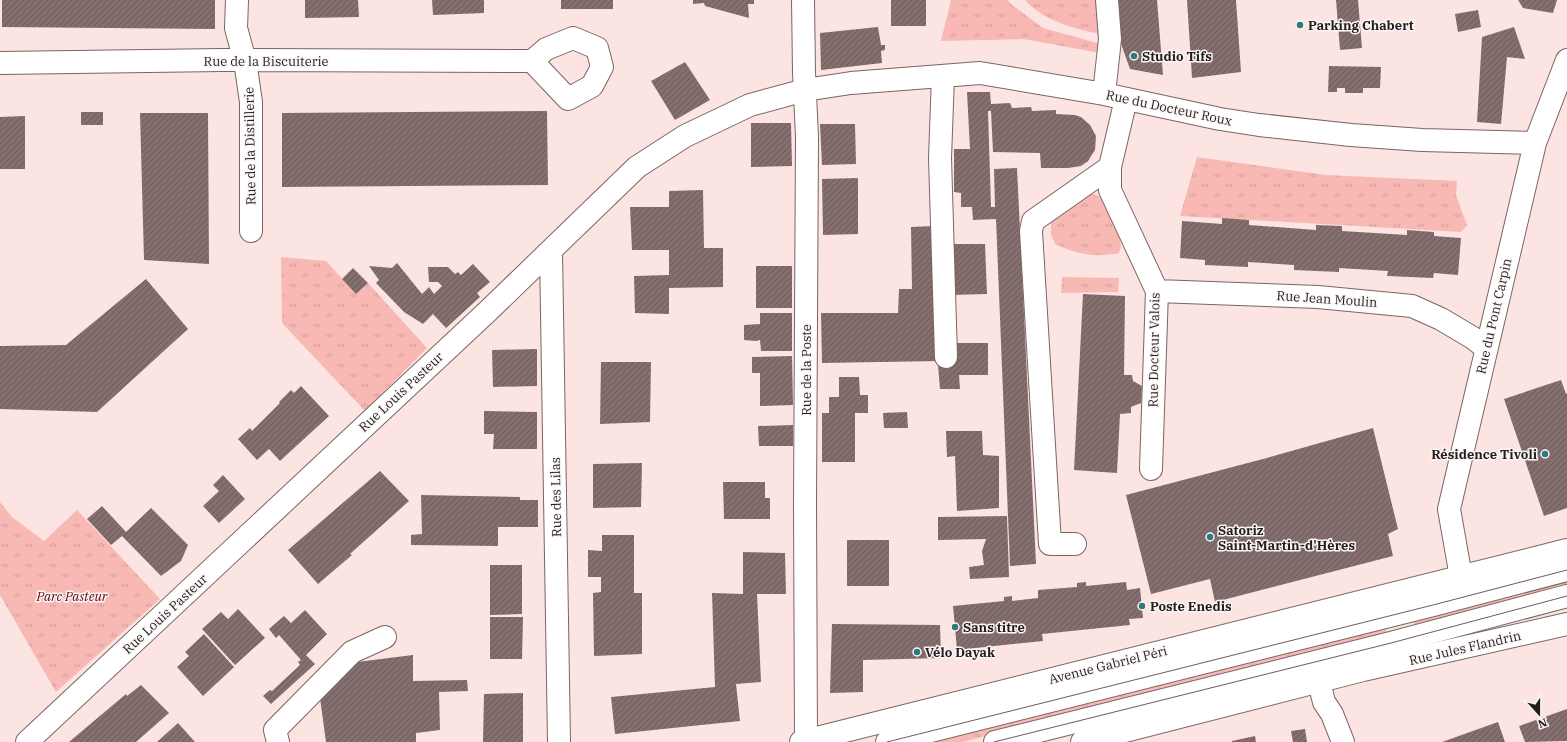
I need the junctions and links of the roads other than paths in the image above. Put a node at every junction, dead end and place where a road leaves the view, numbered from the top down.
1 (236, 0) edge
2 (803, 0) edge
3 (1107, 0) edge
4 (1567, 60) edge
5 (245, 61) junction
6 (532, 61) dead end
7 (0, 63) edge
8 (943, 76) junction
9 (805, 90) junction
10 (1104, 94) junction
11 (1126, 99) junction
12 (1535, 143) junction
13 (1110, 167) junction
14 (251, 231) dead end
15 (551, 251) junction
16 (1157, 291) junction
17 (1486, 348) junction
18 (946, 358) dead end
19 (1151, 468) dead end
20 (1075, 544) dead end
21 (1567, 550) edge
22 (1567, 570) edge
23 (1460, 577) junction
24 (1567, 596) edge
25 (1567, 624) edge
26 (385, 637) dead end
27 (1319, 682) junction
28 (804, 741) edge
29 (27, 742) edge
30 (278, 742) edge
31 (559, 742) edge
32 (887, 742) edge
33 (995, 742) edge
34 (1082, 742) edge
35 (1343, 742) edge

1 - 5 street, Rue de la Distillerie
2 - 9 street, Rue de la Poste
3 - 10 street
4 - 12 street, Rue du Pont Carpin
5 - 6 street, Rue de la Biscuiterie
5 - 7 street, Rue de la Biscuiterie
5 - 14 street, Rue de la Distillerie
8 - 9 street, Rue du Docteur Roux
8 - 10 street, Rue du Docteur Roux
8 - 18 street
9 - 15 street, Rue Louis Pasteur
9 - 28 street, Rue de la Poste
10 - 11 street, Rue du Docteur Roux
11 - 12 street, Rue du Docteur Roux
11 - 13 street, Rue Docteur Valois
12 - 17 street, Rue du Pont Carpin
13 - 16 street, Rue Docteur Valois
13 - 20 street
15 - 29 street, Rue Louis Pasteur
15 - 31 street, Rue des Lilas
16 - 17 street, Rue Jean Moulin
16 - 19 street, Rue Docteur Valois
17 - 23 street, Rue du Pont Carpin
21 - 23 street
22 - 32 street, Avenue Gabriel Péri
23 - 28 street, Avenue Gabriel Péri
24 - 33 street, Rue Jules Flandrin
25 - 27 street, Rue Jules Flandrin
26 - 30 street
27 - 34 street
27 - 35 street

